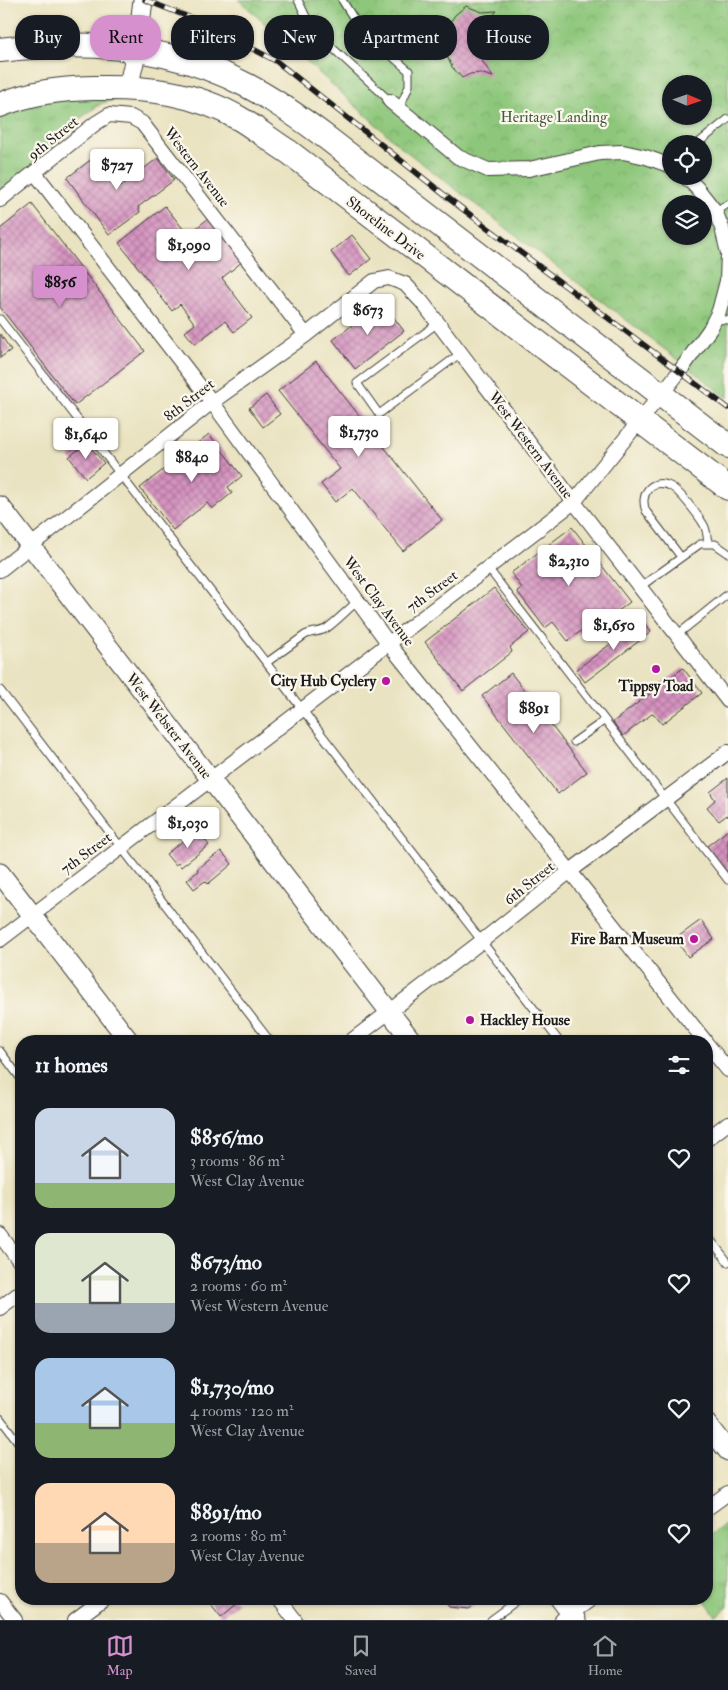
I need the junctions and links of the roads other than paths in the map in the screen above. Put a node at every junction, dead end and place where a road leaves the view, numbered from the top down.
1 (143, 0) edge
2 (298, 0) edge
3 (342, 0) edge
4 (141, 15) edge
5 (90, 45) edge
6 (0, 50) edge
7 (161, 54) edge
8 (134, 60) edge
9 (128, 88) junction
10 (0, 105) edge
11 (394, 105) junction
12 (131, 117) joint
13 (728, 119) edge
14 (708, 135) edge
15 (662, 163) edge
16 (35, 173) junction
17 (694, 185) edge
18 (0, 200) edge
19 (728, 204) edge
20 (715, 211) junction
21 (0, 318) edge
22 (721, 320) edge
23 (438, 322) junction
24 (306, 335) junction
25 (461, 353) junction
26 (660, 394) junction
27 (212, 402) junction
28 (640, 420) junction
29 (728, 446) edge
30 (121, 474) junction
31 (728, 488) edge
32 (574, 502) junction
33 (0, 506) edge
34 (708, 544) junction
35 (31, 546) junction
36 (728, 553) edge
37 (681, 557) junction
38 (488, 568) junction
39 (0, 570) edge
40 (640, 587) junction
41 (728, 594) edge
42 (358, 600) junction
43 (677, 635) junction
44 (390, 644) junction
45 (266, 663) junction
46 (0, 690) edge
47 (728, 701) edge
48 (302, 709) junction
49 (605, 720) junction
50 (574, 742) dead end
51 (728, 752) edge
52 (210, 779) junction
53 (666, 799) junction
54 (121, 847) junction
55 (569, 872) junction
56 (0, 873) edge
57 (728, 880) edge
58 (32, 915) junction
59 (0, 940) edge
60 (482, 941) junction
61 (389, 1012) junction
62 (124, 1035) edge
63 (265, 1035) edge
64 (359, 1035) edge
65 (407, 1035) edge
66 (554, 1035) edge
67 (700, 1035) edge
68 (0, 1051) edge
69 (713, 1051) edge
70 (728, 1070) edge
71 (15, 1071) edge
72 (728, 1123) edge
73 (713, 1135) edge
74 (0, 1235) edge
75 (713, 1243) edge
76 (15, 1254) edge
77 (728, 1262) edge
78 (15, 1297) edge
79 (0, 1308) edge
80 (0, 1418) edge
81 (713, 1432) edge
82 (15, 1438) edge
83 (728, 1451) edge
84 (728, 1493) edge
85 (713, 1505) edge
86 (0, 1601) edge
87 (95, 1605) edge
88 (287, 1605) edge
89 (512, 1605) edge
90 (563, 1605) edge
91 (584, 1605) edge
92 (570, 1618) edge
93 (15, 1620) edge
94 (75, 1620) edge
95 (295, 1620) edge
96 (492, 1620) edge

1 - 4 main road
2 - 11 lane
3 - 11 lane
5 - 6 highway
7 - 26 highway
8 - 9 main road
9 - 10 highway, Shoreline Drive
9 - 28 highway, Shoreline Drive
11 - 15 street
12 - 16 street, 9th Street
12 - 24 street, Western Avenue
13 - 14 lane
16 - 18 street, 9th Street
16 - 27 street, West Clay Avenue
17 - 20 street, 7th Street
19 - 20 lane
20 - 22 street, 7th Street
21 - 30 lane
22 - 26 street, 7th Street
23 - 24 street, West Western Avenue
23 - 25 street, West Western Avenue
23 - 25 lane
24 - 27 street, 8th Street
25 - 32 street, West Western Avenue
26 - 28 street, 7th Street
26 - 29 highway
27 - 30 street, 8th Street
27 - 42 street, West Clay Avenue
28 - 31 highway, Shoreline Drive
28 - 32 street, 7th Street
30 - 35 street, 8th Street
30 - 45 lane
32 - 38 street, 7th Street
32 - 40 street, West Western Avenue
33 - 35 main road, West Webster Avenue
34 - 36 lane
34 - 37 lane
34 - 37 lane
35 - 39 street, 8th Street
35 - 52 main road, West Webster Avenue
37 - 40 lane
38 - 44 street, 7th Street
38 - 49 lane
40 - 43 street, West Western Avenue
41 - 43 lane
42 - 44 street, West Clay Avenue
42 - 45 lane
43 - 47 street, West Western Avenue
44 - 48 street, 7th Street
44 - 55 street, West Clay Avenue
45 - 48 lane
46 - 54 lane
48 - 52 street, 7th Street
48 - 60 lane
49 - 50 lane
49 - 53 lane
51 - 53 street, 6th Street
52 - 54 street, 7th Street
52 - 61 main road, West Webster Avenue
53 - 55 street, 6th Street
53 - 57 lane
54 - 58 street, 7th Street
54 - 63 lane
55 - 60 street, 6th Street
55 - 67 street, West Clay Avenue
56 - 58 main road
58 - 59 street, 7th Street
58 - 62 main road
60 - 61 street, 6th Street
60 - 66 lane
61 - 64 street, 6th Street
61 - 65 main road, West Webster Avenue
68 - 71 lane
69 - 70 street, West Clay Avenue
72 - 73 street
74 - 76 street
75 - 77 lane
78 - 79 street
80 - 82 lane
81 - 83 main road
84 - 85 street
86 - 93 street
87 - 94 street
88 - 95 street
89 - 96 lane
90 - 92 main road
91 - 92 street

